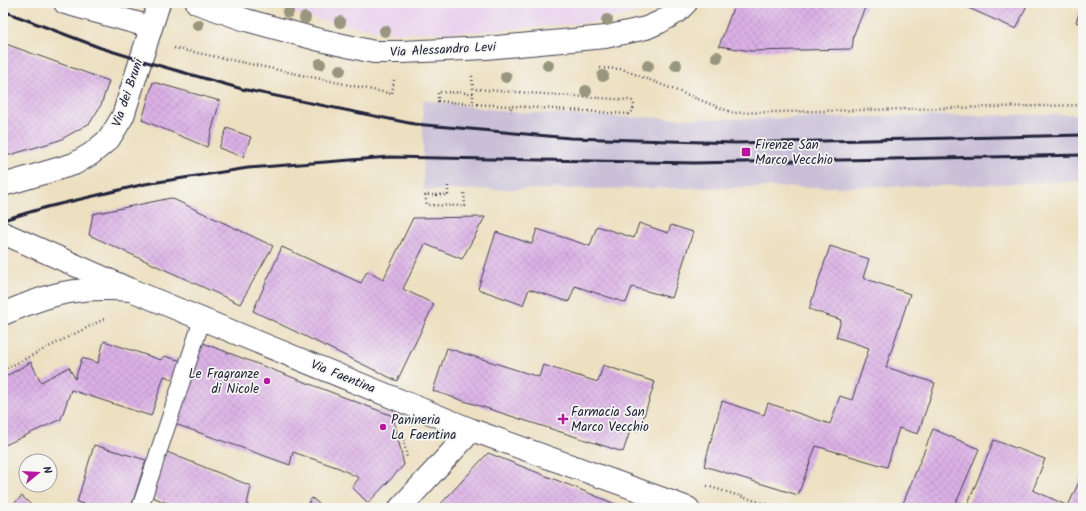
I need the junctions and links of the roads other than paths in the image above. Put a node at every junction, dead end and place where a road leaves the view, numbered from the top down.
1 (65, 3) edge
2 (159, 3) edge
3 (197, 3) edge
4 (686, 3) edge
5 (148, 35) junction
6 (3, 185) edge
7 (3, 233) edge
8 (131, 290) junction
9 (3, 314) edge
10 (202, 320) junction
11 (472, 430) junction
12 (684, 507) edge
13 (140, 508) edge
14 (400, 508) edge

1 - 5 street
2 - 5 street, Via dei Bruni
3 - 4 street, Via Alessandro Levi
5 - 6 street, Via dei Bruni
7 - 8 street, Via Faentina
8 - 9 street
8 - 10 street, Via Faentina
10 - 11 street, Via Faentina
10 - 13 lane
11 - 12 street, Via Faentina
11 - 14 street

